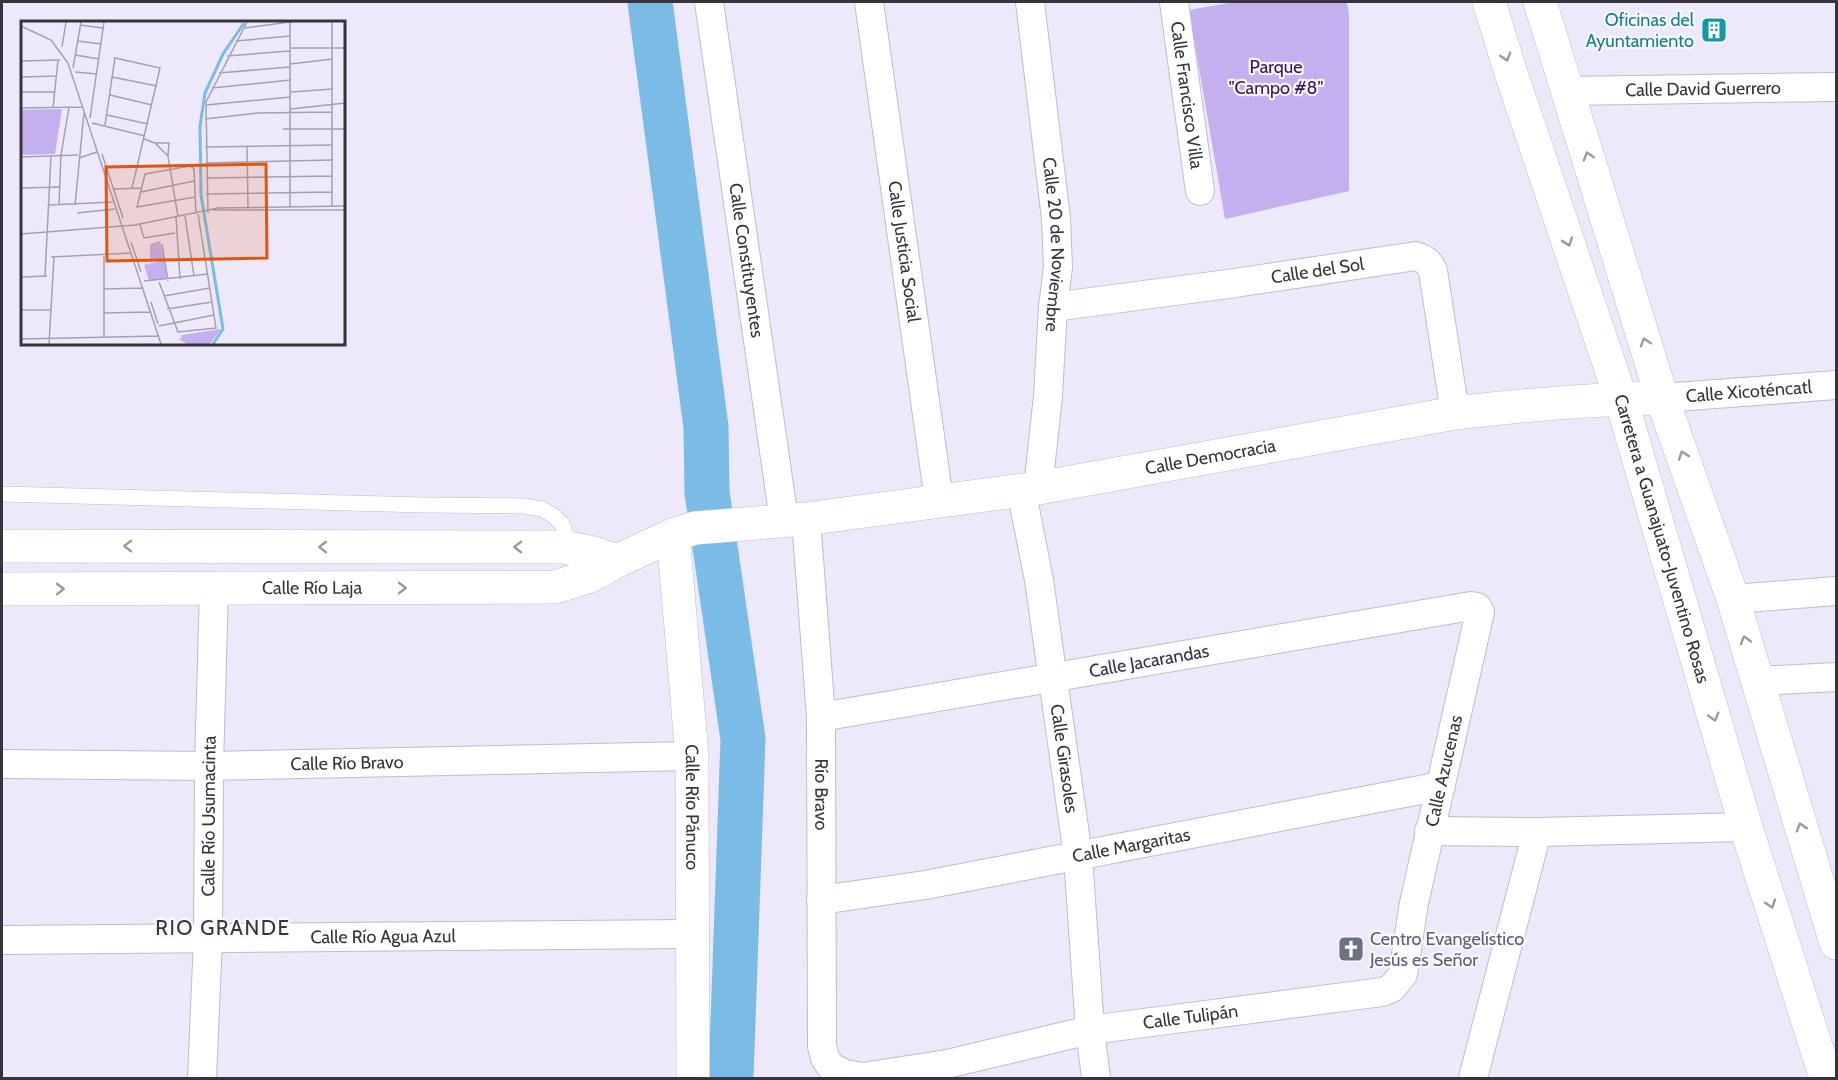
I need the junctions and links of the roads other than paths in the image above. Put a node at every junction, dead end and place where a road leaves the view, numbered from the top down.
1 (709, 2) edge
2 (869, 2) edge
3 (1030, 2) edge
4 (1173, 2) edge
5 (1489, 2) edge
6 (1540, 2) edge
7 (1836, 87) edge
8 (1568, 91) junction
9 (1200, 191) dead end
10 (1053, 307) junction
11 (1836, 385) edge
12 (1662, 398) junction
13 (1621, 399) junction
14 (1455, 413) junction
15 (1030, 489) junction
16 (2, 494) edge
17 (939, 500) junction
18 (783, 520) junction
19 (684, 532) junction
20 (2, 546) edge
21 (571, 549) junction
22 (617, 561) junction
23 (2, 589) edge
24 (214, 589) junction
25 (1836, 591) edge
26 (1733, 599) junction
27 (1477, 607) joint
28 (1836, 677) edge
29 (1054, 678) junction
30 (1756, 681) junction
31 (821, 717) junction
32 (692, 756) junction
33 (2, 764) edge
34 (209, 766) junction
35 (1441, 786) junction
36 (1746, 827) junction
37 (1429, 831) junction
38 (1537, 832) junction
39 (1078, 856) junction
40 (821, 900) junction
41 (692, 934) junction
42 (208, 939) junction
43 (2, 940) edge
44 (1836, 943) edge
45 (1090, 1030) junction
46 (831, 1067) joint
47 (202, 1078) edge
48 (693, 1078) edge
49 (1096, 1078) edge
50 (1473, 1078) edge
51 (1827, 1078) edge

1 - 18 street, Calle Constituyentes
2 - 17 street, Calle Justicia Social
3 - 10 street, Calle 20 de Noviembre
4 - 9 street, Calle Francisco Villa
5 -> 13 street, Carretera a Guanajuato-Juventino Rosas
6 - 8 street
7 - 8 street, Calle David Guerrero
12 -> 8 street
10 - 14 street, Calle del Sol
10 - 15 street, Calle 20 de Noviembre
11 - 12 street, Calle Xicoténcatl
12 - 13 street, Calle Democracia
26 -> 12 street
13 - 14 street, Calle Democracia
13 -> 36 street, Carretera a Guanajuato-Juventino Rosas
14 - 15 street, Calle Democracia
15 - 17 street, Calle Democracia
15 - 29 street, Calle Girasoles
16 - 21 lane
17 - 18 street, Calle Democracia
18 - 19 street, Calle Democracia
18 - 31 street, Río Bravo
19 - 22 street, Calle Río Laja
19 - 32 street, Calle Río Pánuco
21 -> 20 street
21 - 22 street
24 -> 22 street, Calle Río Laja
23 -> 24 street, Calle Río Laja
24 - 34 street, Calle Río Usumacinta
25 - 26 street
30 -> 26 street
27 - 29 street, Calle Jacarandas
27 - 35 street, Calle Azucenas
28 - 30 street
29 - 31 street, Calle Jacarandas
29 - 39 street, Calle Girasoles
44 -> 30 street
31 - 40 street, Río Bravo
32 - 34 street, Calle Río Bravo
32 - 41 street, Calle Río Pánuco
33 - 34 street, Calle Río Bravo
34 - 42 street, Calle Río Usumacinta
35 - 37 street, Calle Azucenas
35 - 39 street, Calle Margaritas
36 - 38 street, Calle Azucenas
36 -> 51 street, Carretera a Guanajuato-Juventino Rosas
37 - 38 street, Calle Azucenas
37 - 45 street, Calle Tulipán
38 - 50 street
39 - 40 street, Calle Margaritas
39 - 45 street, Calle Girasoles
40 - 46 street, Río Bravo
41 - 42 street, Calle Río Agua Azul
41 - 48 street, Calle Río Pánuco
42 - 43 street, Calle Río Agua Azul
42 - 47 street, Calle Río Usumacinta
45 - 46 street, Calle Tulipán
45 - 49 street, Calle Girasoles

